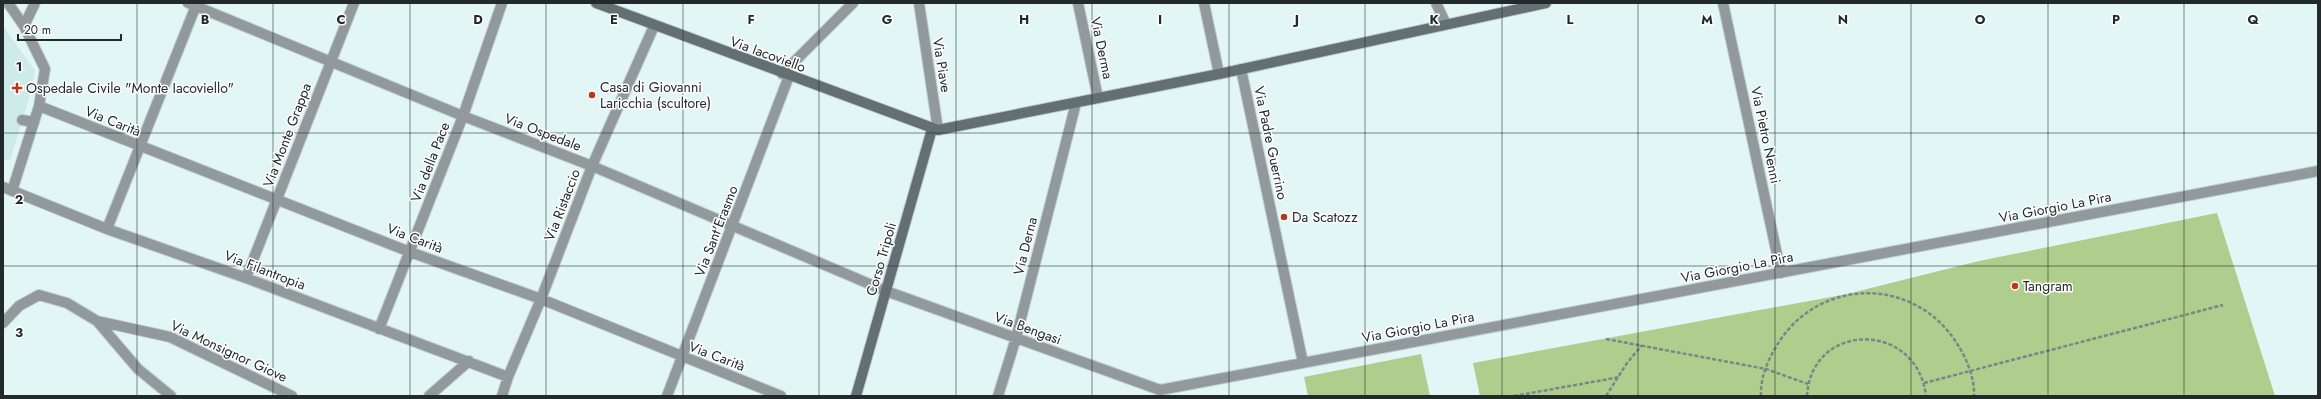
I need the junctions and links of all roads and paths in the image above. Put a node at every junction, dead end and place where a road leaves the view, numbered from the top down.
1 (8, 3) edge
2 (35, 3) edge
3 (354, 3) edge
4 (502, 3) edge
5 (596, 3) edge
6 (853, 3) edge
7 (919, 3) edge
8 (1078, 3) edge
9 (1204, 3) edge
10 (1436, 3) edge
11 (1546, 3) edge
12 (1723, 3) edge
13 (194, 4) edge
14 (1446, 24) junction
15 (24, 26) junction
16 (654, 26) junction
17 (331, 63) junction
18 (1241, 69) junction
19 (1219, 74) junction
20 (786, 75) junction
21 (1098, 98) junction
22 (1076, 103) junction
23 (39, 106) junction
24 (463, 116) junction
25 (22, 120) dead end
26 (34, 122) junction
27 (935, 130) junction
28 (139, 147) junction
29 (592, 166) junction
30 (2318, 171) edge
31 (7, 189) edge
32 (277, 200) junction
33 (733, 226) junction
34 (107, 229) junction
35 (410, 252) junction
36 (1781, 273) junction
37 (246, 278) junction
38 (886, 291) junction
39 (541, 299) junction
40 (2223, 305) dead end
41 (97, 321) junction
42 (3, 323) edge
43 (379, 329) junction
44 (1016, 338) junction
45 (1606, 339) dead end
46 (1642, 345) junction
47 (682, 358) junction
48 (469, 361) junction
49 (1303, 363) junction
50 (1766, 369) junction
51 (508, 377) junction
52 (1620, 377) junction
53 (1924, 383) junction
54 (1808, 384) junction
55 (1159, 393) edge
56 (171, 396) edge
57 (292, 396) edge
58 (429, 396) edge
59 (502, 396) edge
60 (667, 396) edge
61 (781, 396) edge
62 (856, 396) edge
63 (998, 396) edge
64 (1514, 396) edge
65 (1606, 396) edge
66 (1761, 396) edge
67 (1807, 396) edge
68 (1926, 396) edge
69 (1974, 396) edge

1 - 15 street
2 - 15 street
3 - 17 street, Via Monte Grappa
4 - 24 street, Via della Pace
5 - 16 main road, Via Iacoviello
6 - 20 street
7 - 27 street, Via Piave
8 - 21 street, Via Derma
9 - 19 street
10 - 14 street
11 - 14 main road
12 - 36 street, Via Pietro Nenni
13 - 17 street, Via Ospedale
13 - 28 street
14 - 18 main road
15 - 23 street
16 - 20 main road, Via Iacoviello
16 - 29 street, Via Ristaccio
17 - 24 street, Via Ospedale
17 - 32 street, Via Monte Grappa
18 - 19 main road
18 - 49 street, Via Padre Guerrino
19 - 21 main road
20 - 27 main road, Via Iacoviello
20 - 33 street, Via Sant'Erasmo
21 - 22 main road
22 - 27 main road
22 - 44 street, Via Derna
23 - 26 street
23 - 28 street, Via Carità
24 - 29 street, Via Ospedale
24 - 35 street, Via della Pace
25 - 26 street
26 - 31 street
27 - 38 main road, Corso Tripoli
28 - 32 street, Via Carità
28 - 34 street
29 - 33 street, Via Ospedale
29 - 39 street, Via Ristaccio
30 - 36 street, Via Giorgio La Pira
31 - 34 street, Via Filantropia
32 - 35 street, Via Carità
32 - 37 street, Via Monte Grappa
33 - 38 street, Via Ospedale
33 - 47 street, Via Sant'Erasmo
34 - 37 street, Via Filantropia
35 - 39 street, Via Carità
35 - 43 street, Via della Pace
36 - 49 street, Via Giorgio La Pira
37 - 43 street, Via Filantropia
38 - 44 street, Via Bengasi
38 - 62 main road, Corso Tripoli
39 - 47 street, Via Carità
39 - 51 street, Via Ristaccio
40 - 53 path
41 - 42 street, Via Monsignor Giove
41 - 56 street
41 - 57 street, Via Monsignor Giove
43 - 48 street, Via Filantropia
44 - 55 street, Via Bengasi
44 - 63 street, Via Derna
45 - 46 path
46 - 50 path
46 - 52 path
47 - 60 street, Via Sant'Erasmo
47 - 61 street, Via Carità
48 - 51 street, Via Filantropia
48 - 58 street
49 - 55 street, Via Giorgio La Pira
50 - 54 path
50 - 66 path
50 - 69 path
51 - 59 street, Via Ristaccio
52 - 64 path
52 - 65 path
53 - 54 path
53 - 68 path
54 - 67 path

